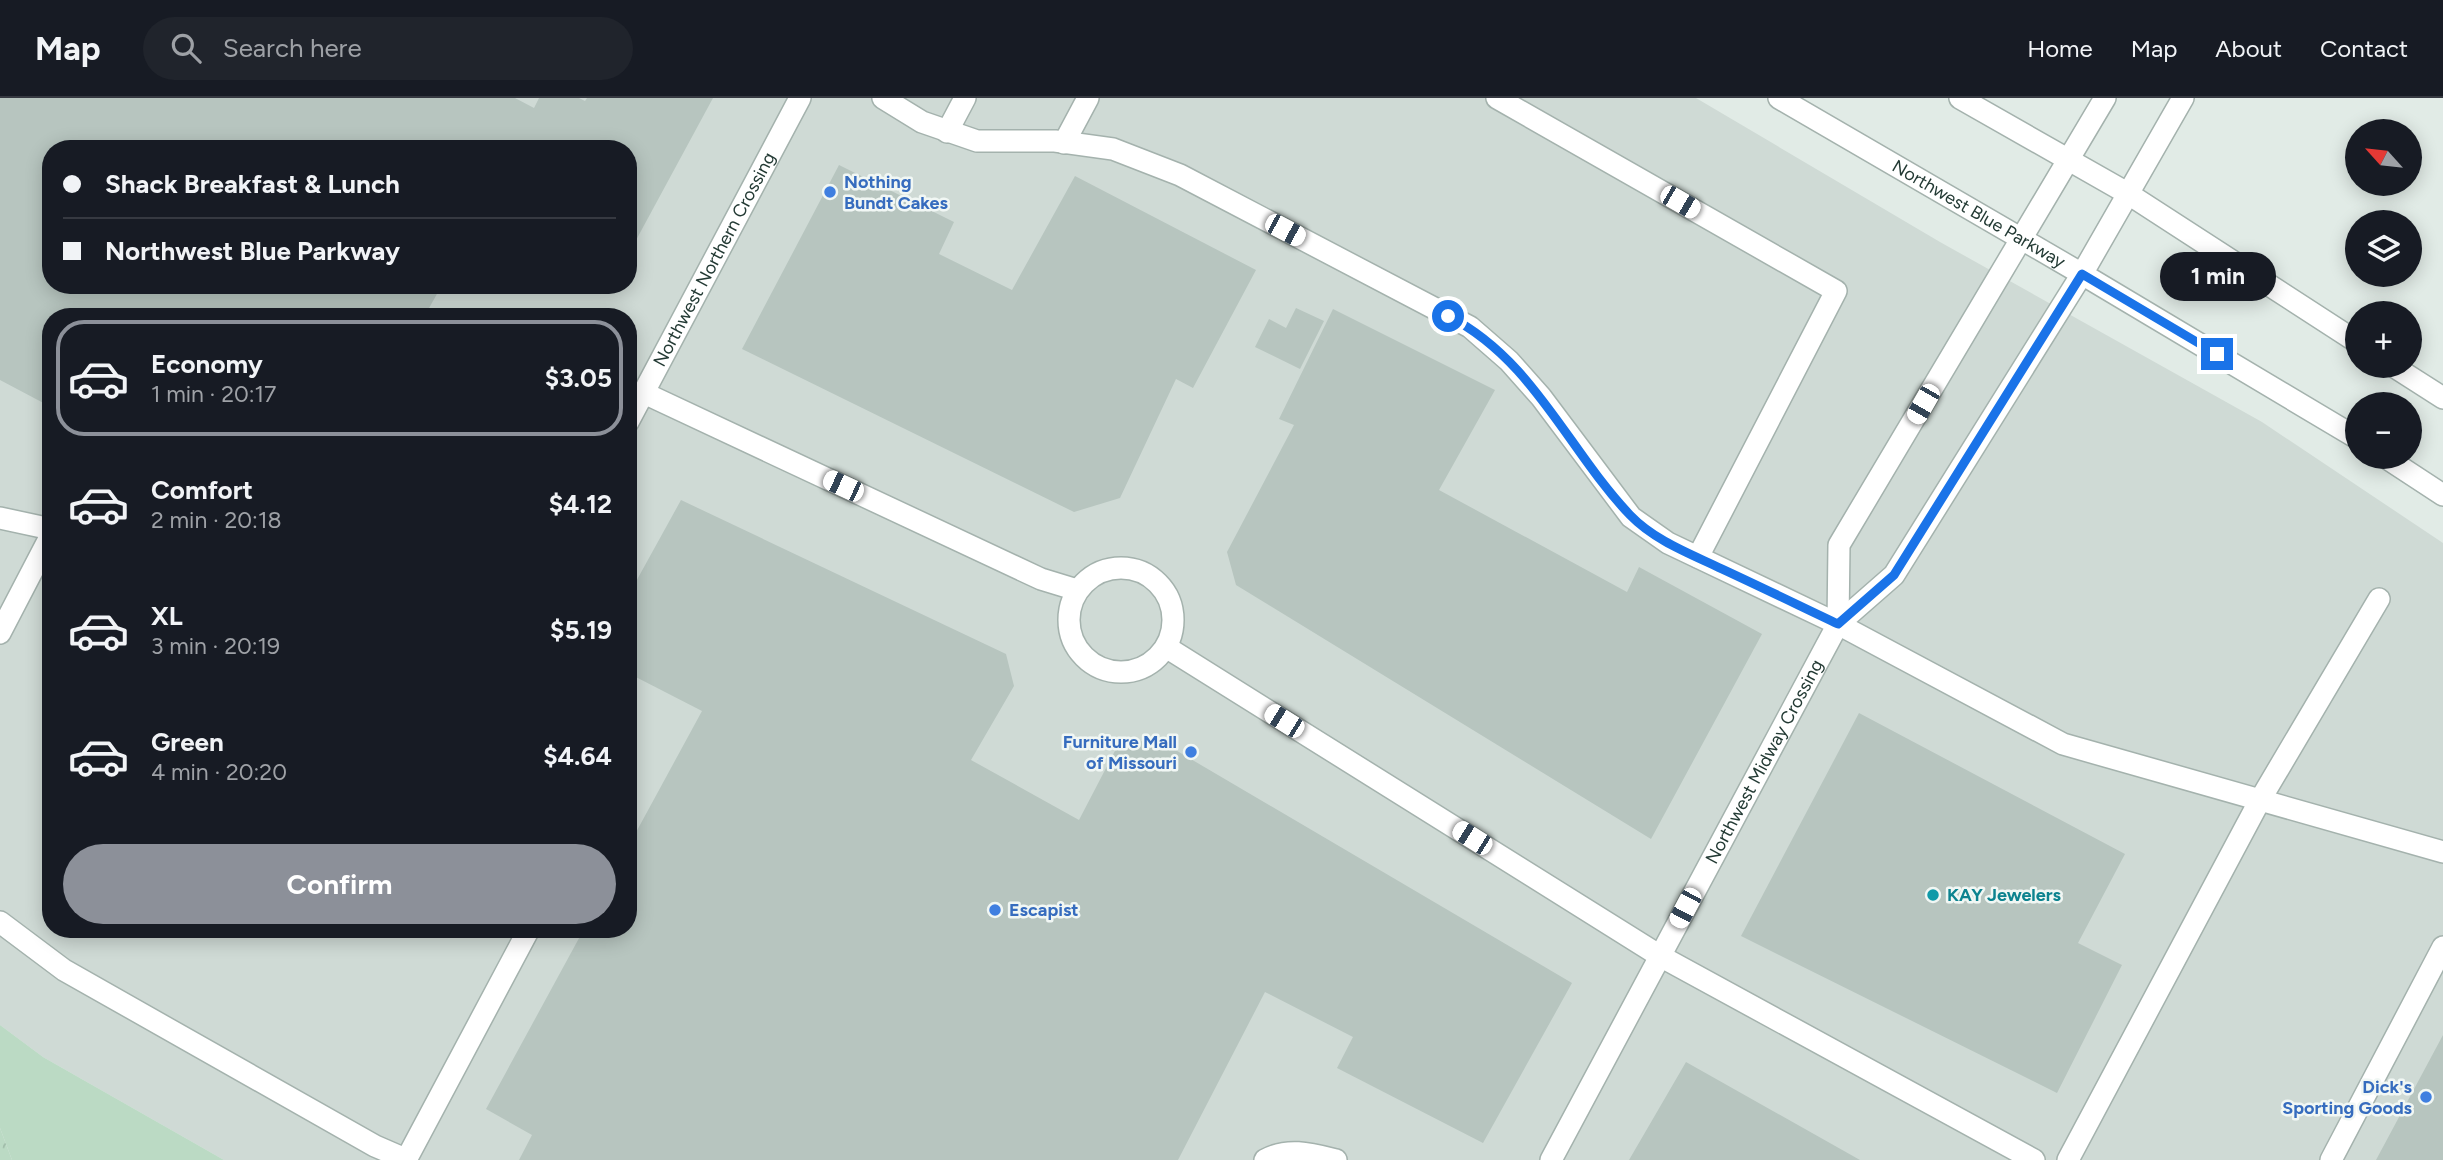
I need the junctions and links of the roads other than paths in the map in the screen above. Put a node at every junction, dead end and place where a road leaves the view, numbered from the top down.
1 (800, 98) edge
2 (883, 98) edge
3 (965, 98) edge
4 (1087, 98) edge
5 (1497, 98) edge
6 (1779, 98) edge
7 (1960, 98) edge
8 (2105, 98) edge
9 (2183, 98) edge
10 (947, 132) junction
11 (1064, 143) junction
12 (2068, 161) junction
13 (2127, 193) junction
14 (2020, 239) junction
15 (2082, 274) junction
16 (2345, 334) edge
17 (2412, 378) edge
18 (644, 393) junction
19 (2443, 398) edge
20 (637, 406) edge
21 (2345, 431) edge
22 (2403, 469) edge
23 (2443, 495) edge
24 (0, 518) edge
25 (42, 530) edge
26 (42, 550) edge
27 (1698, 557) junction
28 (1077, 590) junction
29 (2379, 599) dead end
30 (1838, 624) junction
31 (0, 633) edge
32 (1167, 647) junction
33 (2260, 800) junction
34 (2443, 852) edge
35 (0, 922) edge
36 (523, 938) edge
37 (2443, 947) edge
38 (1660, 956) junction
39 (405, 1160) edge
40 (1265, 1160) edge
41 (1336, 1160) edge
42 (1551, 1160) edge
43 (2034, 1160) edge
44 (2068, 1160) edge
45 (2331, 1160) edge

1 - 18 street, Northwest Northern Crossing
2 - 10 street
3 - 10 street
4 - 11 street
5 - 27 street
6 - 14 street, Northwest Blue Parkway
7 - 12 street
8 - 12 street, Northwest Midway Crossing
9 - 13 street, Northwest Midway Crossing
10 - 11 street
11 - 27 street
12 - 13 street
12 - 14 street, Northwest Midway Crossing
13 - 15 street, Northwest Midway Crossing
13 - 16 street
14 - 15 street, Northwest Blue Parkway
14 - 30 street, Northwest Midway Crossing
15 - 21 street, Northwest Blue Parkway
15 - 30 street, Northwest Midway Crossing
17 - 19 street
18 - 20 street, Northwest Northern Crossing
18 - 28 street
22 - 23 street
24 - 25 street
26 - 31 street
27 - 30 street
28 - 32 street
28 - 32 street
29 - 33 street
30 - 33 street
30 - 38 street, Northwest Midway Crossing
32 - 38 street
33 - 34 street
33 - 44 street
35 - 39 street
36 - 39 street
37 - 45 street
38 - 42 street, Northwest Midway Crossing
38 - 43 street
40 - 41 street

